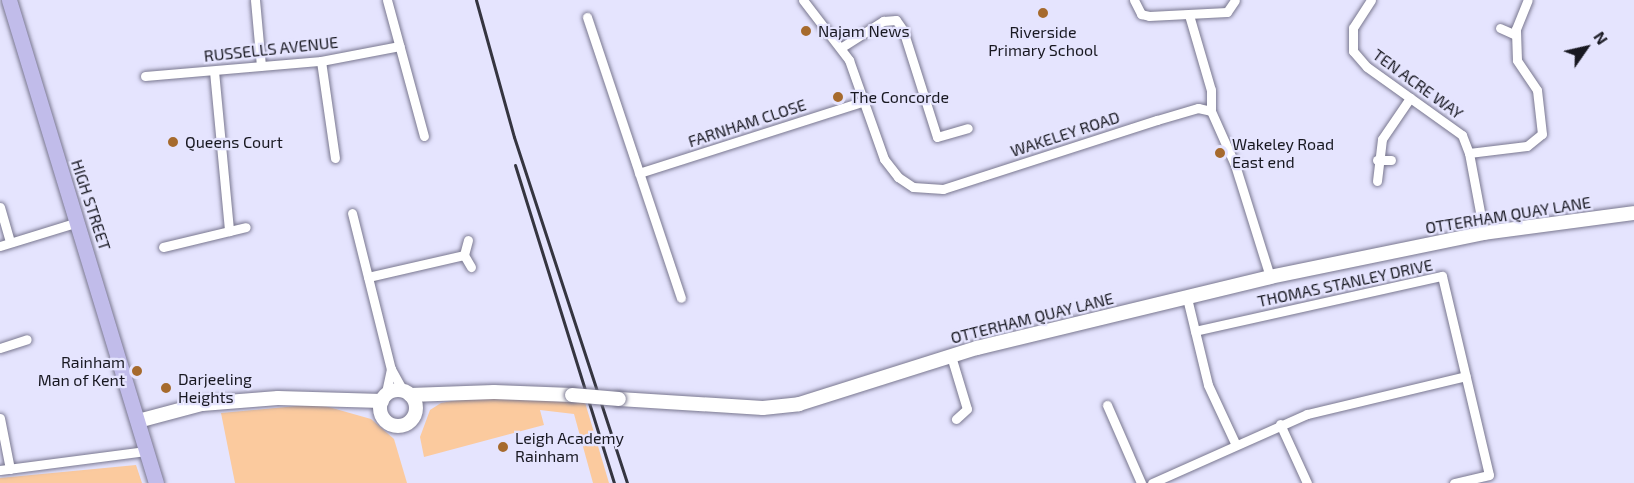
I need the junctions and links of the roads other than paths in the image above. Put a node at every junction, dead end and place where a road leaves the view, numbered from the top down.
1 (9, 0) edge
2 (255, 0) edge
3 (387, 0) edge
4 (803, 0) edge
5 (1134, 0) edge
6 (1235, 0) edge
7 (1371, 0) edge
8 (1528, 0) edge
9 (1189, 15) junction
10 (587, 17) dead end
11 (1500, 28) dead end
12 (1515, 35) junction
13 (400, 46) junction
14 (842, 47) junction
15 (321, 61) junction
16 (261, 66) junction
17 (214, 71) junction
18 (146, 76) dead end
19 (1410, 98) junction
20 (864, 101) junction
21 (1211, 111) junction
22 (968, 128) dead end
23 (424, 136) dead end
24 (1470, 153) junction
25 (335, 158) dead end
26 (1377, 160) junction
27 (1391, 160) dead end
28 (639, 173) junction
29 (1377, 181) dead end
30 (0, 207) edge
31 (352, 213) dead end
32 (1634, 213) edge
33 (78, 222) junction
34 (246, 227) dead end
35 (229, 231) junction
36 (1484, 233) junction
37 (468, 240) dead end
38 (5, 244) edge
39 (163, 247) dead end
40 (464, 255) junction
41 (471, 267) dead end
42 (1270, 277) junction
43 (368, 278) junction
44 (681, 298) dead end
45 (1187, 298) junction
46 (1195, 331) junction
47 (27, 339) dead end
48 (0, 348) edge
49 (951, 356) junction
50 (391, 369) junction
51 (1466, 376) junction
52 (406, 393) junction
53 (437, 397) junction
54 (384, 399) junction
55 (351, 402) junction
56 (1107, 405) dead end
57 (967, 409) junction
58 (416, 410) junction
59 (978, 410) dead end
60 (0, 418) edge
61 (956, 419) dead end
62 (386, 420) junction
63 (138, 421) junction
64 (1280, 424) junction
65 (1236, 445) junction
66 (146, 451) junction
67 (5, 470) edge
68 (1490, 479) edge
69 (156, 483) edge
70 (1141, 483) edge
71 (1152, 483) edge
72 (1307, 483) edge
73 (1454, 483) edge

1 - 33 main road, HIGH STREET
2 - 16 street
3 - 13 street
4 - 14 street, WAKELEY ROAD
5 - 9 street
6 - 9 street
7 - 19 street, TEN ACRE WAY
8 - 12 street
9 - 21 street
10 - 28 street
11 - 12 street
12 - 24 street
13 - 15 street, RUSSELLS AVENUE
13 - 23 street
14 - 20 street, WAKELEY ROAD
14 - 22 street
15 - 16 street, RUSSELLS AVENUE
15 - 25 street
16 - 17 street, RUSSELLS AVENUE
17 - 18 street, RUSSELLS AVENUE
17 - 35 street
19 - 24 street, TEN ACRE WAY
19 - 26 street
20 - 21 street, WAKELEY ROAD
20 - 28 street, FARNHAM CLOSE
21 - 42 street
24 - 36 street, TEN ACRE WAY
26 - 27 street
26 - 29 street
28 - 44 street
30 - 38 street
31 - 43 street
32 - 36 street, OTTERHAM QUAY LANE
33 - 38 street
33 - 63 main road, HIGH STREET
34 - 35 street
35 - 39 street
36 - 42 street, OTTERHAM QUAY LANE
37 - 40 street
40 - 41 street
40 - 43 street
42 - 45 street, OTTERHAM QUAY LANE
43 - 50 street
45 - 46 street
45 - 49 street, OTTERHAM QUAY LANE
46 - 51 street, THOMAS STANLEY DRIVE
46 - 65 street
47 - 48 street
49 - 53 street, OTTERHAM QUAY LANE, bridge
49 - 57 street
50 - 52 street
50 - 54 street
51 - 64 street
51 - 68 street, THOMAS STANLEY DRIVE
52 - 53 street, OTTERHAM QUAY LANE
52 - 54 street, OTTERHAM QUAY LANE
52 - 58 street
53 - 58 street, OTTERHAM QUAY LANE
54 - 55 street, OTTERHAM QUAY LANE
54 - 62 street
55 - 62 street, OTTERHAM QUAY LANE
55 - 63 street, OTTERHAM QUAY LANE
56 - 70 street
57 - 59 street
57 - 61 street
58 - 62 street, OTTERHAM QUAY LANE
60 - 67 street
63 - 66 main road, HIGH STREET
64 - 65 street
64 - 72 street
65 - 71 street
66 - 67 street
66 - 69 main road, HIGH STREET
68 - 73 street, THOMAS STANLEY DRIVE

